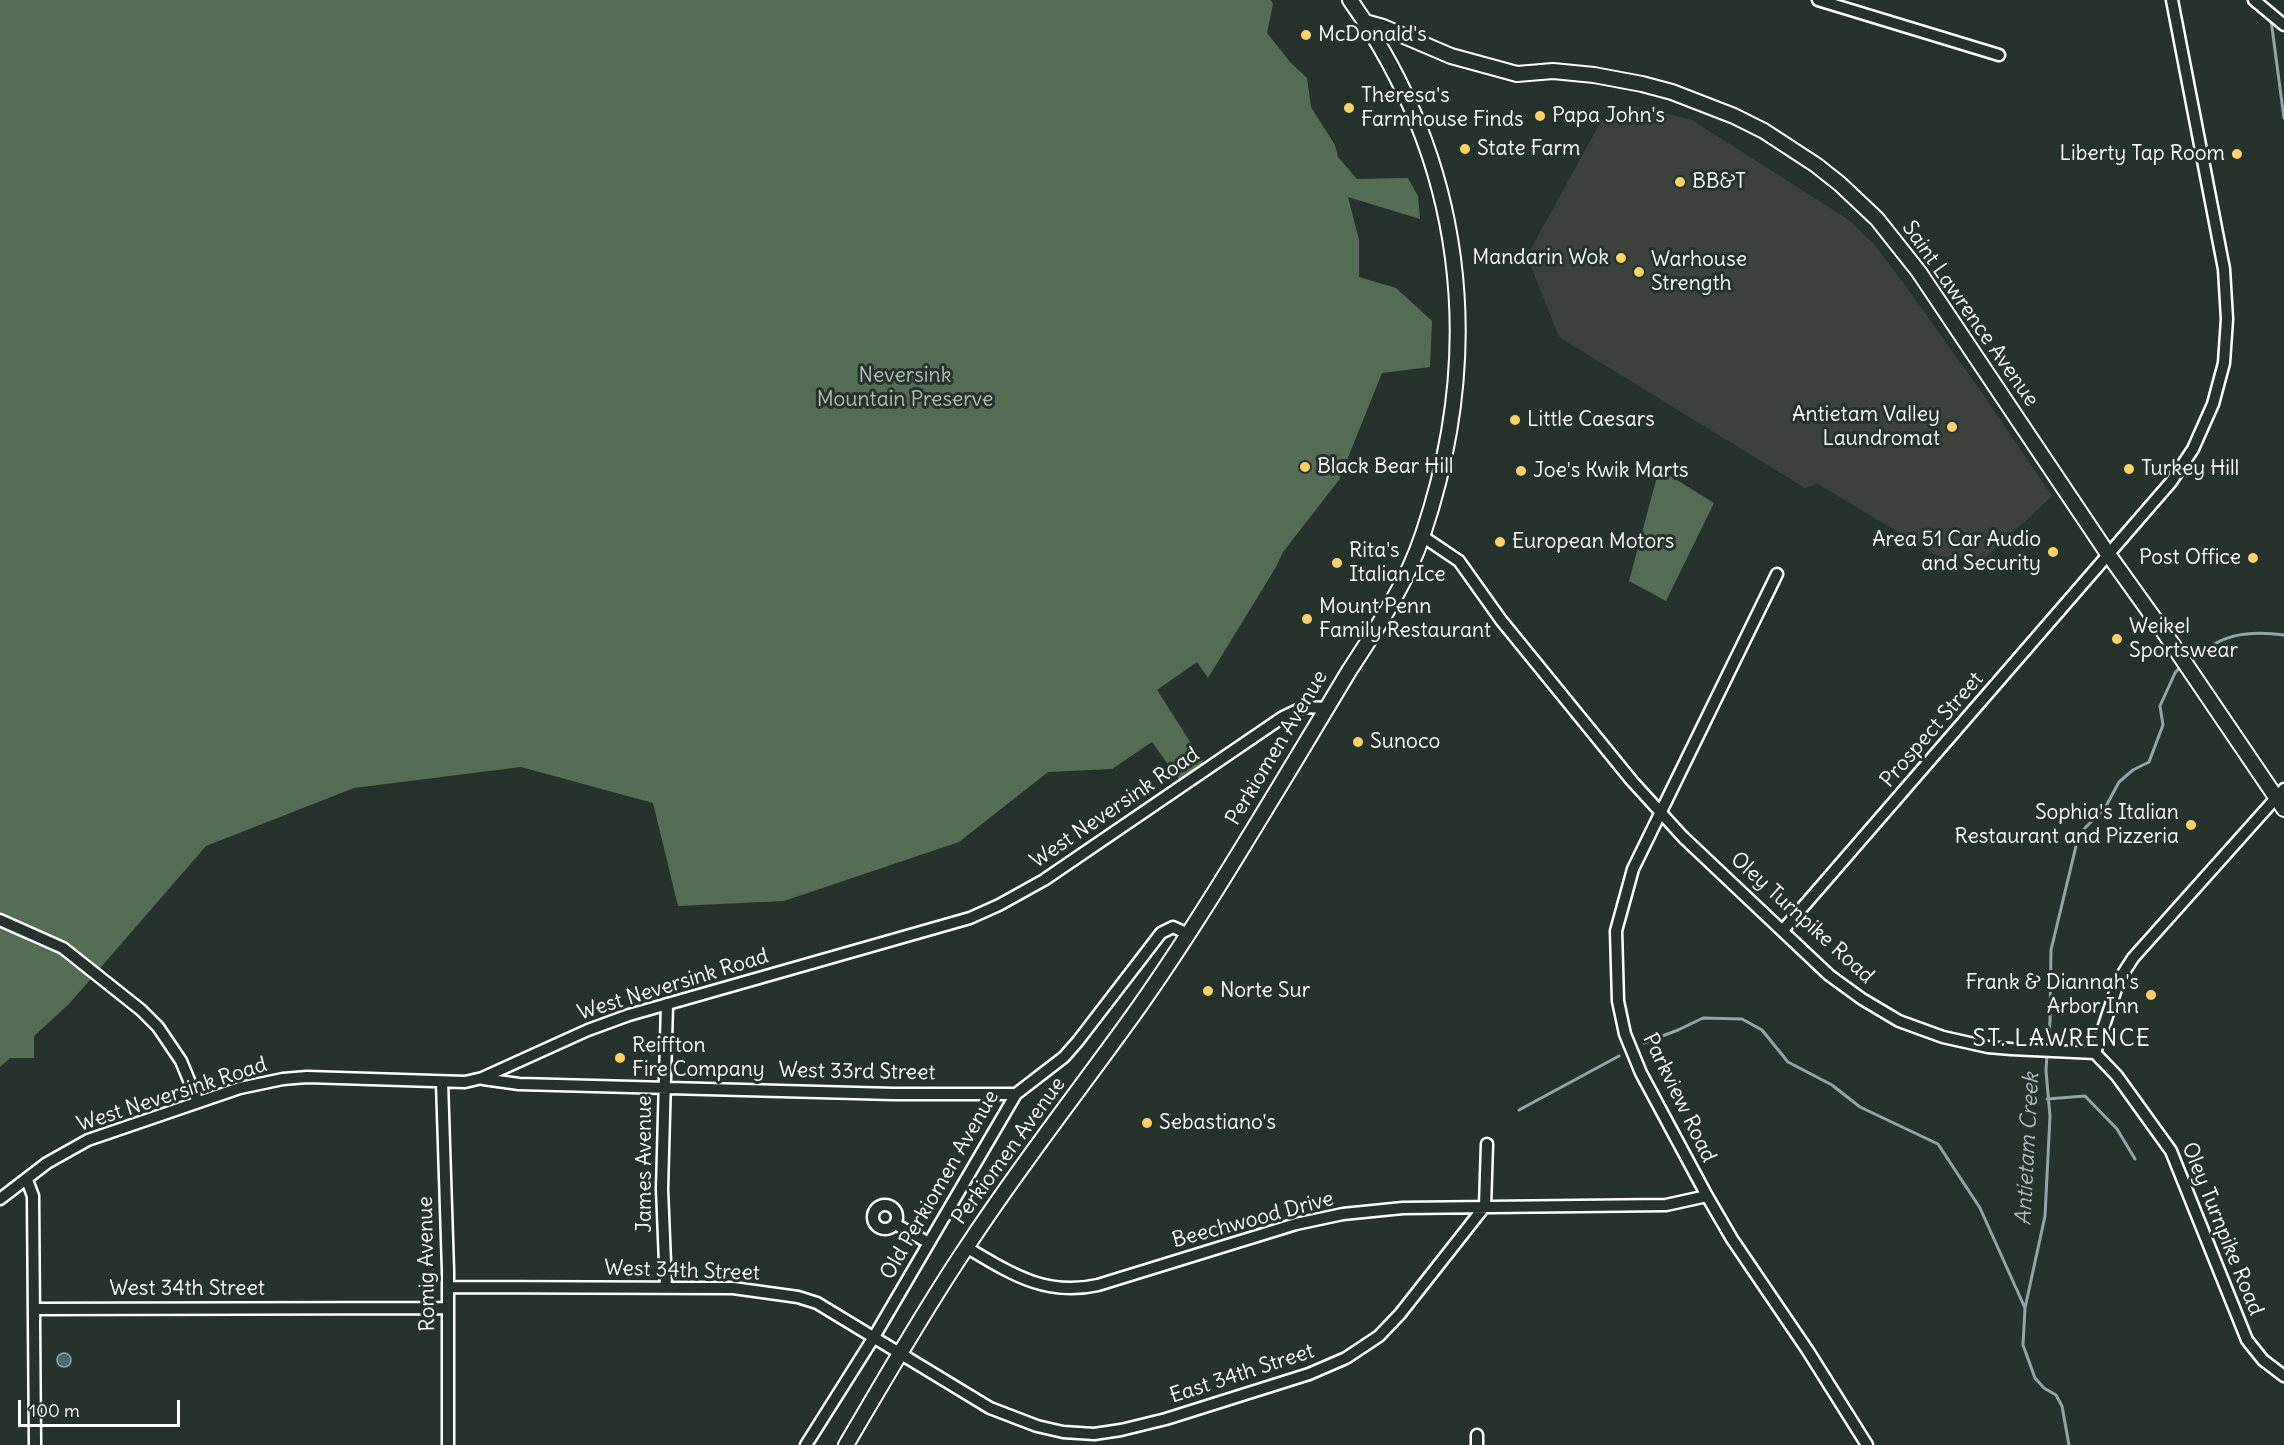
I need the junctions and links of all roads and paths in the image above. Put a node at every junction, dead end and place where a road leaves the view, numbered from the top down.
1 (1350, 0) edge
2 (1818, 0) edge
3 (2172, 0) edge
4 (2254, 0) edge
5 (1365, 22) junction
6 (2284, 25) edge
7 (1999, 55) dead end
8 (1422, 537) junction
9 (2108, 554) junction
10 (1777, 574) dead end
11 (1326, 708) junction
12 (2282, 798) edge
13 (1660, 811) junction
14 (0, 920) edge
15 (1783, 930) junction
16 (1188, 933) junction
17 (667, 1004) junction
18 (2095, 1053) junction
19 (482, 1078) junction
20 (442, 1082) junction
21 (664, 1087) junction
22 (1016, 1094) junction
23 (198, 1102) junction
24 (1487, 1144) dead end
25 (27, 1180) junction
26 (1707, 1196) junction
27 (0, 1199) edge
28 (1485, 1206) junction
29 (895, 1224) dead end
30 (929, 1243) junction
31 (966, 1247) junction
32 (448, 1287) junction
33 (666, 1287) junction
34 (448, 1308) junction
35 (35, 1309) junction
36 (874, 1337) junction
37 (900, 1354) junction
38 (2284, 1376) edge
39 (35, 1445) edge
40 (448, 1445) edge
41 (806, 1445) edge
42 (846, 1445) edge
43 (1867, 1445) edge

1 - 5 main road, Perkiomen Avenue
2 - 7 street
3 - 9 street, Prospect Street
4 - 6 street
5 - 8 main road, Perkiomen Avenue
5 - 9 main road, Saint Lawrence Avenue
8 - 11 main road, Perkiomen Avenue
8 - 13 street, Oley Turnpike Road
9 - 12 main road, Saint Lawrence Avenue
9 - 15 street, Prospect Street
10 - 13 street, Parkview Road
11 - 16 main road, Perkiomen Avenue
11 - 17 street, West Neversink Road
12 - 18 street
13 - 15 street, Oley Turnpike Road
13 - 26 street, Parkview Road
14 - 23 street
15 - 18 street, Oley Turnpike Road
16 - 22 street, Old Perkiomen Avenue
16 - 31 main road, Perkiomen Avenue
17 - 19 street, West Neversink Road
17 - 21 street, James Avenue
18 - 38 street, Oley Turnpike Road
19 - 20 street, West Neversink Road
19 - 21 street, West 33rd Street
20 - 23 street, West Neversink Road
20 - 32 street, Romig Avenue
21 - 22 street, West 33rd Street
21 - 33 street, James Avenue
22 - 30 street, Old Perkiomen Avenue
23 - 25 street, West Neversink Road
24 - 28 street
25 - 27 street, West Neversink Road
25 - 35 street
26 - 28 street, Beechwood Drive
26 - 43 street, Parkview Road
28 - 31 street, Beechwood Drive
28 - 37 street, East 34th Street
29 - 30 street
30 - 36 street, Old Perkiomen Avenue
31 - 37 main road, Perkiomen Avenue
32 - 33 street, West 34th Street
32 - 34 street, Romig Avenue
33 - 36 street, West 34th Street
34 - 35 street, West 34th Street
34 - 40 street, Romig Avenue
35 - 39 street
36 - 37 street, West 34th Street
36 - 41 street, Old Perkiomen Avenue
37 - 42 main road, Perkiomen Avenue

